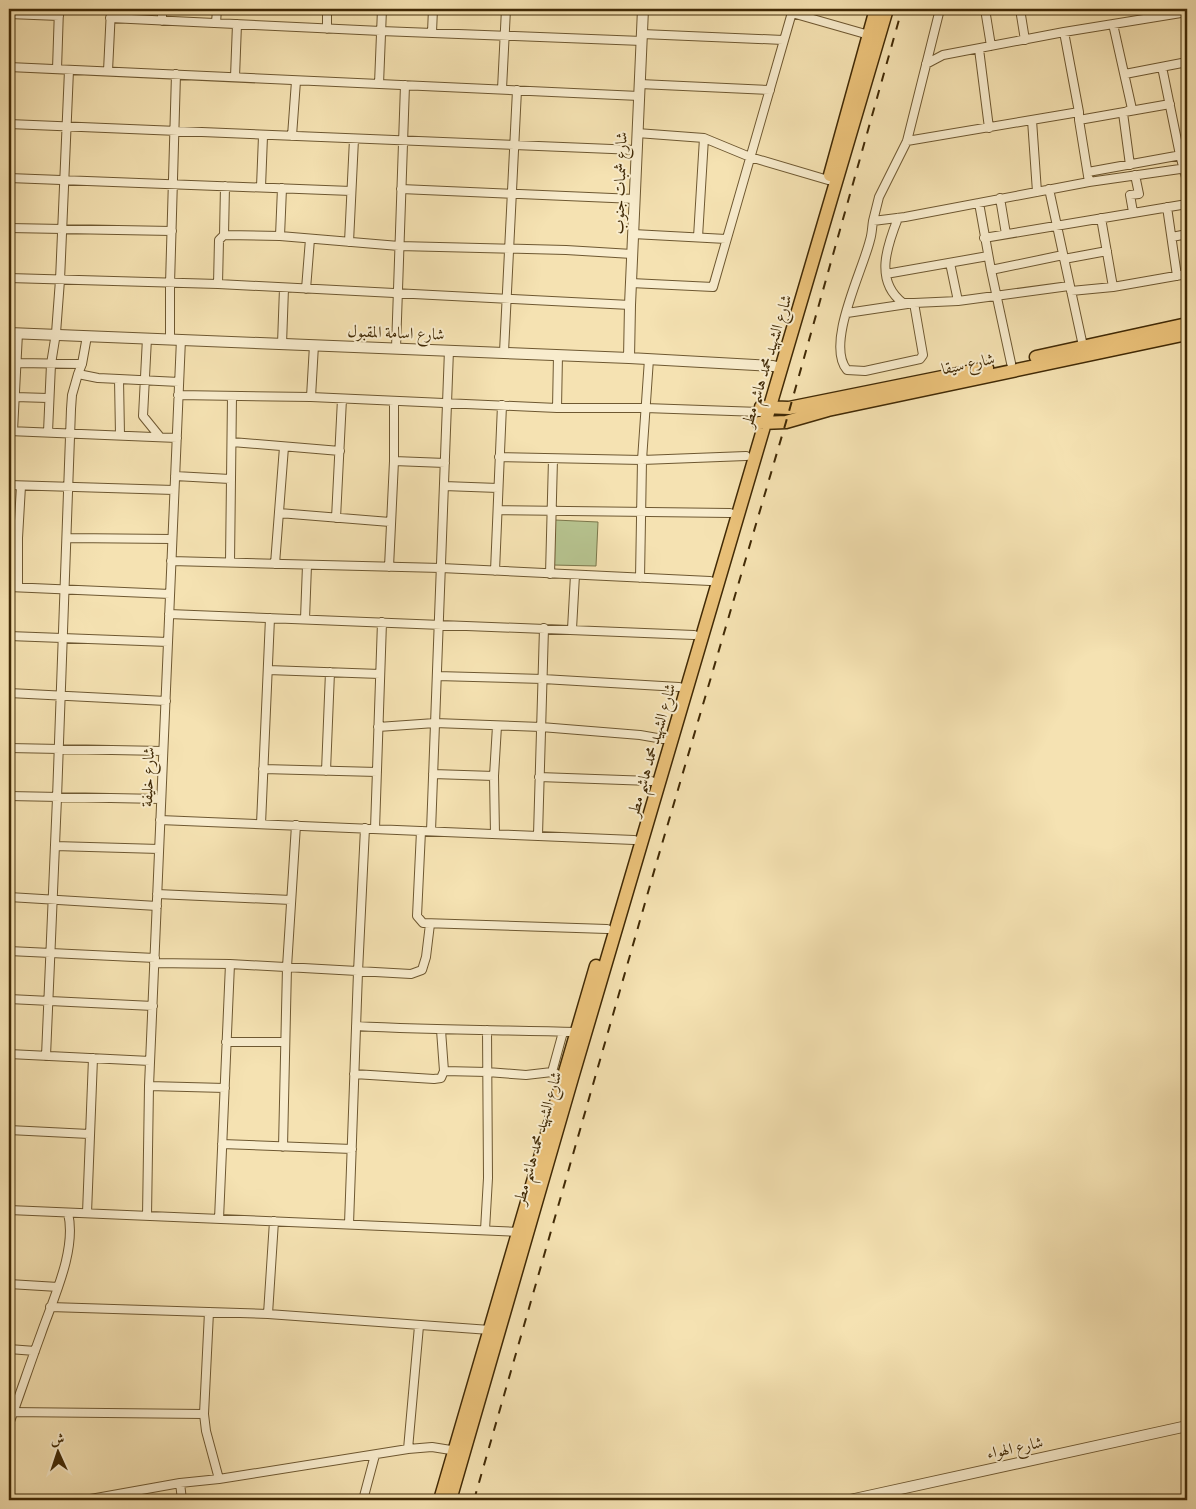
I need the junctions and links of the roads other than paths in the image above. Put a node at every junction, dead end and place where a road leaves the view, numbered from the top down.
1 (110, 9) edge
2 (162, 9) edge
3 (217, 9) edge
4 (327, 9) edge
5 (382, 9) edge
6 (433, 9) edge
7 (506, 9) edge
8 (643, 9) edge
9 (876, 9) edge
10 (887, 9) edge
11 (940, 9) edge
12 (985, 9) edge
13 (1020, 9) edge
14 (1149, 9) edge
15 (792, 11) edge
16 (59, 12) edge
17 (1187, 12) edge
18 (9, 14) edge
19 (110, 18) junction
20 (1150, 18) junction
21 (162, 21) junction
22 (216, 23) junction
23 (237, 24) junction
24 (1112, 24) junction
25 (327, 29) junction
26 (381, 31) junction
27 (432, 32) junction
28 (1064, 32) junction
29 (869, 35) junction
30 (504, 36) junction
31 (642, 37) junction
32 (783, 40) junction
33 (1024, 40) junction
34 (991, 46) junction
35 (978, 49) junction
36 (1187, 62) edge
37 (926, 64) junction
38 (9, 66) edge
39 (1162, 67) junction
40 (57, 69) junction
41 (69, 70) junction
42 (108, 71) junction
43 (176, 74) junction
44 (1125, 74) junction
45 (235, 77) junction
46 (296, 81) junction
47 (379, 84) junction
48 (640, 84) junction
49 (405, 85) junction
50 (502, 89) junction
51 (517, 90) junction
52 (770, 90) junction
53 (639, 96) junction
54 (1170, 104) junction
55 (1123, 113) junction
56 (1079, 116) junction
57 (1032, 120) junction
58 (9, 124) edge
59 (65, 126) junction
60 (990, 128) junction
61 (173, 132) junction
62 (637, 133) junction
63 (263, 136) junction
64 (292, 136) junction
65 (704, 138) junction
66 (354, 139) junction
67 (403, 141) junction
68 (907, 141) junction
69 (514, 145) junction
70 (636, 150) junction
71 (1184, 155) edge
72 (750, 157) junction
73 (1130, 165) junction
74 (1186, 168) edge
75 (1088, 172) junction
76 (1135, 174) junction
77 (9, 178) edge
78 (64, 180) junction
79 (828, 180) junction
80 (1187, 181) edge
81 (1090, 182) junction
82 (172, 184) junction
83 (225, 186) junction
84 (260, 187) junction
85 (282, 188) junction
86 (401, 189) junction
87 (1049, 189) junction
88 (352, 191) junction
89 (1037, 192) junction
90 (512, 195) junction
91 (1000, 198) junction
92 (635, 199) junction
93 (979, 203) junction
94 (1187, 204) edge
95 (1167, 207) junction
96 (1133, 212) junction
97 (898, 218) junction
98 (1101, 218) junction
99 (873, 221) junction
100 (1056, 225) junction
101 (9, 228) edge
102 (62, 229) junction
103 (172, 231) junction
104 (633, 234) junction
105 (1006, 234) junction
106 (1187, 234) edge
107 (224, 235) junction
108 (280, 236) junction
109 (698, 237) junction
110 (1172, 237) junction
111 (984, 238) junction
112 (310, 239) junction
113 (726, 239) junction
114 (350, 242) junction
115 (399, 246) junction
116 (508, 248) junction
117 (1107, 251) junction
118 (632, 254) junction
119 (988, 256) junction
120 (1063, 257) junction
121 (950, 263) junction
122 (991, 270) junction
123 (886, 274) junction
124 (1187, 274) edge
125 (1177, 276) junction
126 (9, 278) edge
127 (60, 280) junction
128 (170, 284) junction
129 (218, 284) junction
130 (631, 284) junction
131 (1112, 287) junction
132 (284, 288) junction
133 (1070, 288) junction
134 (306, 289) junction
135 (398, 294) junction
136 (996, 296) junction
137 (506, 300) junction
138 (958, 301) junction
139 (914, 303) junction
140 (630, 305) junction
141 (847, 313) junction
142 (1187, 324) edge
143 (14, 333) edge
144 (56, 333) junction
145 (1187, 334) edge
146 (87, 336) junction
147 (146, 338) junction
148 (176, 339) junction
149 (282, 344) junction
150 (314, 345) junction
151 (1083, 346) junction
152 (396, 348) junction
153 (449, 350) junction
154 (504, 352) junction
155 (558, 355) junction
156 (629, 358) junction
157 (649, 359) junction
158 (17, 363) junction
159 (1011, 363) junction
160 (50, 364) junction
161 (82, 364) junction
162 (777, 367) junction
163 (78, 374) junction
164 (119, 379) junction
165 (144, 381) junction
166 (179, 382) junction
167 (178, 394) junction
168 (232, 396) junction
169 (15, 397) junction
170 (311, 397) junction
171 (48, 398) junction
172 (342, 399) junction
173 (394, 401) junction
174 (447, 403) junction
175 (502, 405) junction
176 (557, 408) junction
177 (645, 408) junction
178 (762, 414) junction
179 (11, 431) edge
180 (48, 432) junction
181 (71, 433) junction
182 (120, 435) junction
183 (160, 437) junction
184 (177, 438) junction
185 (232, 442) junction
186 (284, 447) junction
187 (340, 451) junction
188 (746, 456) junction
189 (499, 457) junction
190 (553, 459) junction
191 (642, 460) junction
192 (394, 462) junction
193 (445, 463) junction
194 (175, 476) junction
195 (230, 479) junction
196 (9, 485) edge
197 (21, 486) junction
198 (69, 486) junction
199 (444, 486) junction
200 (498, 488) junction
201 (174, 490) junction
202 (498, 510) junction
203 (551, 511) junction
204 (642, 512) junction
205 (730, 512) junction
206 (279, 513) junction
207 (336, 518) junction
208 (390, 522) junction
209 (9, 538) edge
210 (18, 538) junction
211 (67, 538) junction
212 (172, 539) junction
213 (171, 561) junction
214 (230, 562) junction
215 (275, 564) junction
216 (307, 565) junction
217 (389, 567) junction
218 (441, 568) junction
219 (495, 571) junction
220 (550, 574) junction
221 (575, 575) junction
222 (640, 578) junction
223 (710, 581) junction
224 (9, 587) edge
225 (18, 587) junction
226 (65, 588) junction
227 (170, 594) junction
228 (169, 614) junction
229 (270, 618) junction
230 (305, 619) junction
231 (382, 622) junction
232 (438, 624) junction
233 (544, 628) junction
234 (572, 630) junction
235 (694, 635) junction
236 (9, 636) edge
237 (63, 638) junction
238 (168, 642) junction
239 (268, 670) junction
240 (330, 672) junction
241 (380, 674) junction
242 (437, 676) junction
243 (543, 679) junction
244 (679, 687) junction
245 (9, 694) edge
246 (60, 696) junction
247 (166, 701) junction
248 (435, 723) junction
249 (497, 726) junction
250 (378, 727) junction
251 (541, 727) junction
252 (663, 740) junction
253 (9, 748) edge
254 (58, 750) junction
255 (163, 751) junction
256 (263, 769) junction
257 (326, 771) junction
258 (377, 772) junction
259 (433, 774) junction
260 (494, 776) junction
261 (539, 776) junction
262 (651, 781) junction
263 (9, 796) edge
264 (57, 798) junction
265 (161, 799) junction
266 (9, 801) edge
267 (160, 820) junction
268 (260, 824) junction
269 (296, 825) junction
270 (365, 828) junction
271 (374, 829) junction
272 (421, 830) junction
273 (431, 831) junction
274 (495, 834) junction
275 (538, 836) junction
276 (634, 840) junction
277 (55, 846) junction
278 (159, 849) junction
279 (157, 894) junction
280 (9, 897) edge
281 (52, 900) junction
282 (290, 900) junction
283 (157, 906) junction
284 (430, 924) junction
285 (607, 929) junction
286 (9, 951) edge
287 (50, 953) junction
288 (154, 960) junction
289 (230, 964) junction
290 (287, 967) junction
291 (358, 972) junction
292 (9, 999) edge
293 (48, 1001) junction
294 (153, 1006) junction
295 (356, 1026) junction
296 (440, 1030) junction
297 (487, 1030) junction
298 (563, 1032) junction
299 (577, 1032) junction
300 (226, 1042) junction
301 (284, 1042) junction
302 (9, 1054) edge
303 (46, 1056) junction
304 (93, 1058) junction
305 (150, 1061) junction
306 (444, 1071) junction
307 (487, 1072) junction
308 (354, 1074) junction
309 (563, 1076) junction
310 (149, 1086) junction
311 (225, 1088) junction
312 (9, 1130) edge
313 (89, 1134) junction
314 (222, 1144) junction
315 (283, 1147) junction
316 (352, 1149) junction
317 (9, 1210) edge
318 (68, 1213) junction
319 (87, 1214) junction
320 (147, 1216) junction
321 (219, 1219) junction
322 (274, 1221) junction
323 (349, 1224) junction
324 (485, 1230) junction
325 (523, 1232) junction
326 (9, 1284) edge
327 (58, 1287) junction
328 (50, 1307) junction
329 (209, 1312) junction
330 (268, 1314) junction
331 (419, 1326) junction
332 (490, 1330) junction
333 (9, 1349) edge
334 (35, 1351) junction
335 (11, 1412) edge
336 (204, 1414) junction
337 (9, 1424) edge
338 (1187, 1426) edge
339 (408, 1449) junction
340 (460, 1451) junction
341 (375, 1455) junction
342 (219, 1479) junction
343 (180, 1483) junction
344 (85, 1500) edge
345 (182, 1500) edge
346 (363, 1500) edge
347 (440, 1500) edge
348 (450, 1500) edge
349 (850, 1500) edge

1 - 19 street
2 - 21 street
3 - 22 street
4 - 25 street
5 - 26 street
6 - 27 street
7 - 30 street
8 - 31 street, شارع شمبات جنوب
9 - 29 main road, شارع الشهيد محمد هاشم مطر
10 - 162 main road, شارع الشهيد محمد هاشم مطر
11 - 37 street
12 - 34 street
13 - 33 street
14 - 20 street
15 - 29 street
15 - 32 street
16 - 18 street
16 - 40 street
17 - 20 street
19 - 21 street
19 - 42 street
20 - 24 street
21 - 22 street
22 - 23 street
23 - 25 street
23 - 45 street
24 - 28 street
24 - 44 street
25 - 26 street
26 - 27 street
26 - 47 street
27 - 30 street
28 - 33 street
28 - 56 street
29 - 79 main road, شارع الشهيد محمد هاشم مطر
30 - 31 street
30 - 50 street
31 - 32 street
31 - 48 street, شارع شمبات جنوب
32 - 52 street
33 - 34 street
34 - 35 street
35 - 37 street
35 - 60 street
36 - 39 street
37 - 68 street
38 - 40 street
39 - 44 street
39 - 54 street
40 - 41 street
41 - 42 street
41 - 59 street
42 - 43 street
43 - 45 street
43 - 61 street, شارع خليفة
44 - 55 street
45 - 46 street
46 - 47 street
46 - 64 street
47 - 49 street
48 - 52 street
48 - 53 street, شارع شمبات جنوب
49 - 50 street
49 - 67 street
50 - 51 street
51 - 53 street
51 - 69 street
52 - 72 street
53 - 62 street, شارع شمبات جنوب
54 - 55 street
54 - 71 street
55 - 56 street
55 - 73 street
56 - 57 street
56 - 75 street
57 - 60 street
57 - 89 street
58 - 59 street
59 - 61 street
59 - 78 street
60 - 68 street
61 - 63 street
61 - 82 street, شارع خليفة
62 - 65 street
62 - 70 street, شارع شمبات جنوب
63 - 64 street
63 - 84 street
64 - 66 street
65 - 72 street
65 - 109 street
66 - 67 street
66 - 88 street
67 - 69 street
67 - 86 street
68 - 99 street
69 - 70 street
69 - 90 street
70 - 92 street, شارع شمبات جنوب
71 - 73 street
71 - 74 street
72 - 79 street
72 - 113 street
73 - 75 street
74 - 76 street
74 - 80 street
75 - 81 street
76 - 81 street
76 - 96 street
77 - 78 street
78 - 82 street
78 - 102 street
79 - 162 main road, شارع الشهيد محمد هاشم مطر
81 - 87 street
82 - 83 street
82 - 103 street, شارع خليفة
83 - 84 street
83 - 107 street
84 - 85 street
85 - 88 street
85 - 108 street
86 - 90 street
86 - 115 street
87 - 89 street
87 - 100 street
88 - 114 street
89 - 91 street
90 - 92 street
90 - 116 street
91 - 93 street
91 - 105 street
92 - 104 street, شارع شمبات جنوب
93 - 97 street
93 - 111 street
94 - 95 street
95 - 96 street
95 - 110 street
96 - 98 street
97 - 99 street
97 - 123 street
98 - 100 street
98 - 117 street
99 - 141 street
100 - 105 street
100 - 120 street
101 - 102 street
102 - 103 street
102 - 127 street
103 - 128 street, شارع خليفة
104 - 109 street
104 - 118 street, شارع شمبات جنوب
105 - 111 street
106 - 110 street
107 - 108 street
107 - 129 street
108 - 112 street
109 - 113 street
110 - 125 street
111 - 119 street
112 - 114 street
112 - 134 street
113 - 130 street
114 - 115 street
115 - 116 street
115 - 135 street
116 - 118 street
116 - 137 street
117 - 120 street
117 - 131 street
118 - 130 street, شارع شمبات جنوب
119 - 121 street
119 - 122 street
120 - 122 street
120 - 133 street
121 - 123 street
121 - 138 street
122 - 136 street
123 - 139 street
124 - 125 street
125 - 131 street
126 - 127 street
127 - 128 street
127 - 144 street
128 - 129 street
128 - 148 street, شارع خليفة
129 - 132 street
130 - 140 street, شارع شمبات جنوب
131 - 133 street
132 - 134 street
132 - 149 street
133 - 136 street
133 - 151 street
134 - 135 street
135 - 137 street
135 - 152 street
136 - 138 street
136 - 159 street
137 - 140 street
137 - 154 street
138 - 139 street
139 - 141 street
139 - 141 street
140 - 156 street, شارع شمبات جنوب
142 - 151 main road, شارع سيقا
143 - 144 street, شارع اسامة المقبول
143 - 158 street
144 - 146 street, شارع اسامة المقبول
144 - 160 street
145 - 178 main road, شارع سيقا
146 - 147 street, شارع اسامة المقبول
146 - 161 street
147 - 148 street, شارع اسامة المقبول
147 - 165 street
148 - 149 street, شارع اسامة المقبول
148 - 166 street, شارع خليفة
149 - 150 street, شارع اسامة المقبول
150 - 152 street, شارع اسامة المقبول
150 - 170 street
151 - 159 main road, شارع سيقا
152 - 153 street, شارع اسامة المقبول
153 - 154 street, شارع اسامة المقبول
153 - 174 street
154 - 155 street, شارع اسامة المقبول
155 - 156 street, شارع اسامة المقبول
155 - 176 street
156 - 157 street, شارع اسامة المقبول
157 - 162 street, شارع اسامة المقبول
157 - 177 street
158 - 160 street
158 - 169 street
159 - 178 main road, شارع سيقا
160 - 161 street
160 - 171 street
161 - 163 street
162 - 178 main road, شارع الشهيد محمد هاشم مطر
163 - 164 street
163 - 181 street
164 - 165 street
164 - 182 street
165 - 166 street
165 - 183 street
166 - 167 street, شارع خليفة
167 - 168 street
167 - 184 street, شارع خليفة
168 - 170 street
168 - 185 street
169 - 171 street
169 - 179 street
170 - 172 street
171 - 180 street
172 - 173 street
172 - 187 street
173 - 174 street
173 - 192 street
174 - 175 street
174 - 193 street
175 - 176 street
175 - 189 street
176 - 177 street
177 - 178 street
177 - 191 street
178 - 188 main road, شارع الشهيد محمد هاشم مطر
178 - 309 main road, شارع الشهيد محمد هاشم مطر
179 - 180 street
180 - 181 street
181 - 182 street
181 - 198 street
182 - 183 street
183 - 184 street
184 - 194 street, شارع خليفة
185 - 186 street
185 - 195 street
186 - 187 street
186 - 206 street
187 - 207 street
188 - 191 street
188 - 205 main road, شارع الشهيد محمد هاشم مطر
189 - 190 street
189 - 200 street
190 - 191 street
190 - 203 street
191 - 204 street
192 - 193 street
192 - 208 street
193 - 199 street
194 - 195 street
194 - 201 street, شارع خليفة
195 - 214 street
196 - 197 street
197 - 198 street
197 - 210 street
198 - 201 street
198 - 211 street
199 - 200 street
199 - 218 street
200 - 202 street
201 - 212 street, شارع خليفة
202 - 203 street
202 - 219 street
203 - 204 street
203 - 220 street
204 - 205 street
204 - 222 street
205 - 223 main road, شارع الشهيد محمد هاشم مطر
206 - 207 street
206 - 215 street
207 - 208 street
208 - 217 street
209 - 210 street
210 - 225 street
211 - 212 street
211 - 226 street
212 - 213 street, شارع خليفة
213 - 214 street
213 - 227 street, شارع خليفة
214 - 215 street
215 - 216 street
216 - 217 street
216 - 230 street
217 - 218 street
218 - 219 street
218 - 232 street
219 - 220 street
220 - 221 street
221 - 222 street
221 - 234 street
222 - 223 street
223 - 235 main road, شارع الشهيد محمد هاشم مطر
224 - 225 street
225 - 226 street
226 - 227 street
226 - 237 street
227 - 228 street, شارع خليفة
228 - 229 street
228 - 238 street, شارع خليفة
229 - 230 street
229 - 239 street
230 - 231 street
231 - 232 street
231 - 241 street
232 - 233 street
232 - 242 street
233 - 234 street
233 - 243 street
234 - 235 street
235 - 244 main road, شارع الشهيد محمد هاشم مطر
236 - 237 street
237 - 238 street
237 - 246 street
238 - 247 street, شارع خليفة
239 - 240 street
239 - 256 street
240 - 241 street
240 - 257 street
241 - 250 street
242 - 243 street
242 - 248 street
243 - 244 street
243 - 251 street
244 - 252 main road, شارع الشهيد محمد هاشم مطر
245 - 246 street
246 - 247 street
246 - 254 street
247 - 255 street, شارع خليفة
248 - 249 street
248 - 250 street
248 - 259 street
249 - 251 street
249 - 260 street
250 - 258 street
251 - 252 street
251 - 261 street
252 - 262 main road, شارع الشهيد محمد هاشم مطر
253 - 254 street
254 - 255 street
254 - 264 street
255 - 265 street, شارع خليفة
256 - 257 street
256 - 268 street
257 - 258 street
258 - 271 street
259 - 260 street
259 - 273 street
260 - 274 street
261 - 262 street
261 - 275 street
262 - 276 main road, شارع الشهيد محمد هاشم مطر
263 - 264 street
263 - 266 street
264 - 265 street
264 - 277 street
265 - 267 street, شارع خليفة
267 - 268 street
267 - 278 street, شارع خليفة
268 - 269 street
269 - 270 street
269 - 282 street
270 - 271 street
270 - 291 street
271 - 272 street
272 - 273 street
272 - 284 street
273 - 274 street
274 - 275 street
275 - 276 street
276 - 285 main road, شارع الشهيد محمد هاشم مطر
277 - 278 street
277 - 281 street
278 - 279 street, شارع خليفة
279 - 282 street
279 - 283 street, شارع خليفة
280 - 281 street
281 - 283 street
281 - 287 street
282 - 290 street
283 - 288 street, شارع خليفة
284 - 285 street
284 - 291 street
285 - 299 main road, شارع الشهيد محمد هاشم مطر
286 - 287 street
287 - 288 street
287 - 293 street
288 - 289 street
288 - 294 street, شارع خليفة
289 - 290 street
289 - 300 street
290 - 291 street
290 - 301 street
291 - 295 street
292 - 293 street
293 - 294 street
293 - 303 street
294 - 305 street, شارع خليفة
295 - 296 street
295 - 308 street
296 - 297 street
296 - 306 street
297 - 298 street
297 - 307 street
298 - 299 street
298 - 309 street
299 - 309 main road, شارع الشهيد محمد هاشم مطر
300 - 301 street
300 - 311 street
301 - 315 street
302 - 303 street
303 - 304 street
304 - 305 street
304 - 313 street
305 - 310 street, شارع خليفة
306 - 307 street
306 - 308 street
307 - 309 street
307 - 324 street
308 - 316 street
309 - 325 main road, شارع الشهيد محمد هاشم مطر
310 - 311 street
310 - 320 street, شارع خليفة
311 - 314 street
312 - 313 street
313 - 319 street
314 - 315 street
314 - 321 street
315 - 316 street
316 - 323 street
317 - 318 street
318 - 319 street
318 - 327 street
319 - 320 street
320 - 321 street
321 - 322 street
322 - 323 street
322 - 330 street
323 - 324 street
324 - 325 street
325 - 332 main road, شارع الشهيد محمد هاشم مطر
325 - 340 main road, شارع الشهيد محمد هاشم مطر
326 - 327 street
327 - 328 street
328 - 329 street
328 - 334 street
329 - 330 street
329 - 336 street
330 - 331 street
331 - 332 street
331 - 339 street
332 - 340 main road, شارع الشهيد محمد هاشم مطر
333 - 334 street
334 - 335 street
335 - 336 street
335 - 337 street
336 - 342 street
338 - 349 street, شارع الهواء
339 - 340 street
339 - 341 street
340 - 347 main road, شارع الشهيد محمد هاشم مطر
340 - 348 main road, شارع الشهيد محمد هاشم مطر
341 - 342 street
341 - 346 street
342 - 343 street
343 - 344 street
343 - 345 street

